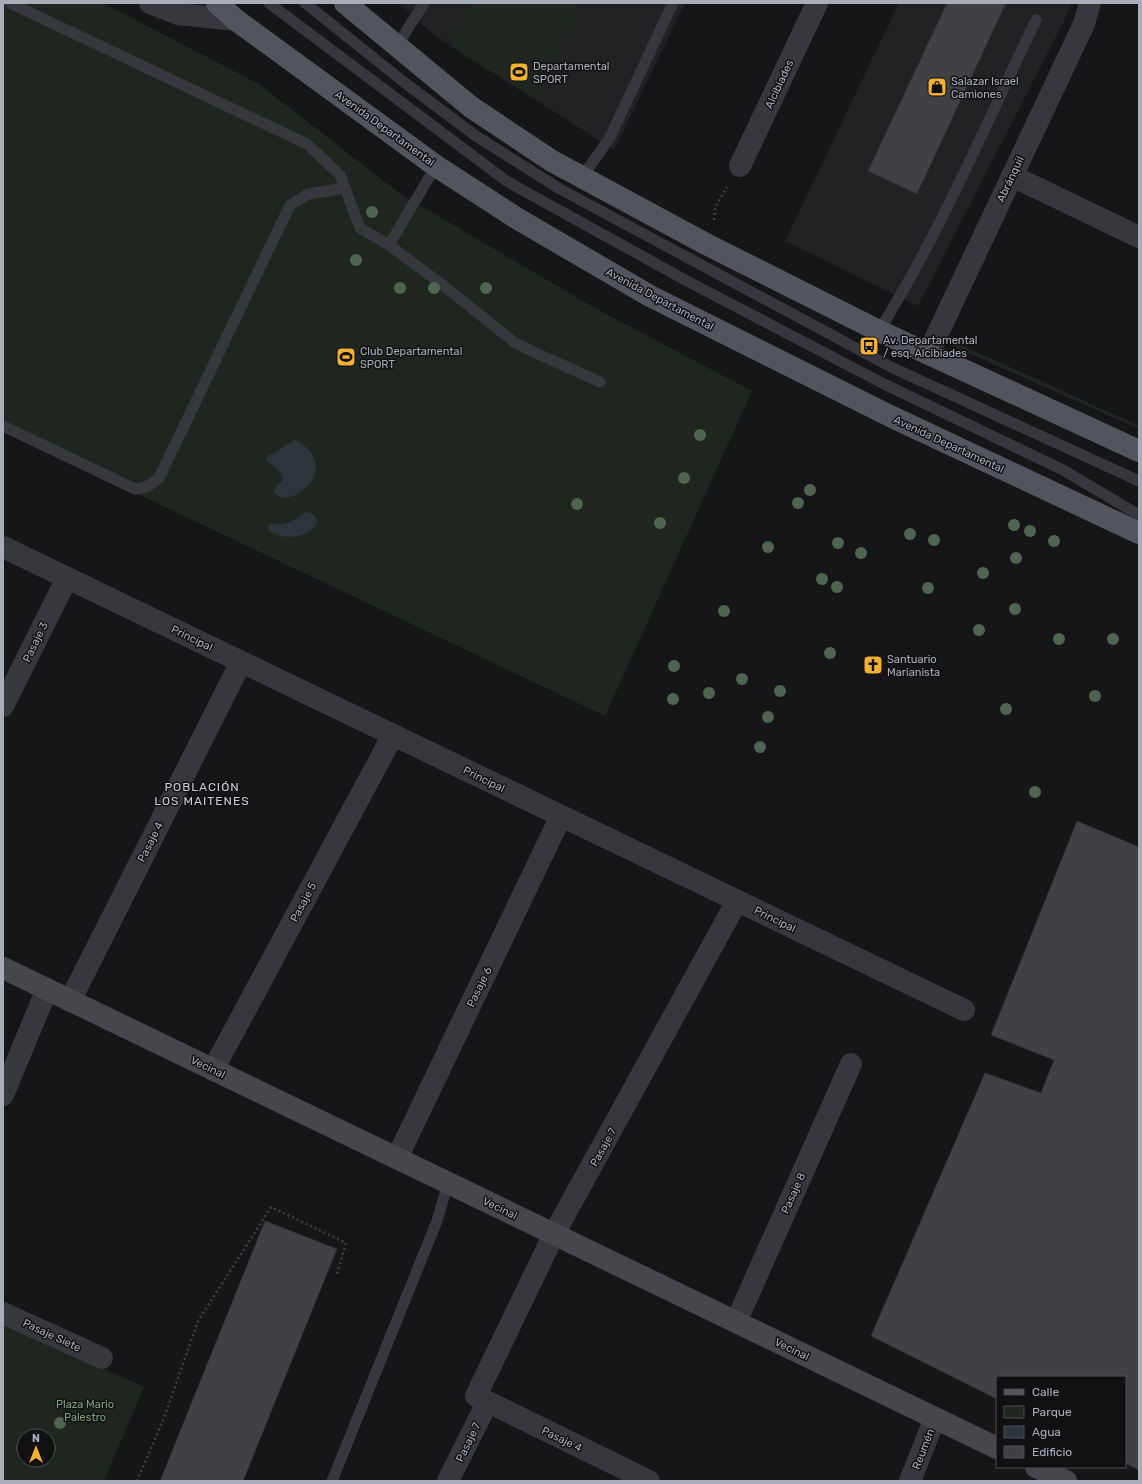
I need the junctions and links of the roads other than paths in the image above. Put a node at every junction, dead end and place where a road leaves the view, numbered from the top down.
1 (10, 3) edge
2 (150, 3) edge
3 (217, 3) edge
4 (269, 3) edge
5 (305, 3) edge
6 (345, 3) edge
7 (424, 3) edge
8 (673, 3) edge
9 (818, 3) edge
10 (1090, 3) edge
11 (236, 20) junction
12 (1036, 20) dead end
13 (397, 46) junction
14 (436, 166) junction
15 (740, 166) road end
16 (1012, 176) junction
17 (582, 177) junction
18 (345, 188) junction
19 (1139, 238) edge
20 (389, 244) junction
21 (879, 332) junction
22 (928, 354) junction
23 (600, 382) dead end
24 (3, 426) edge
25 (1139, 451) edge
26 (1139, 481) edge
27 (1139, 515) edge
28 (1139, 533) edge
29 (3, 547) edge
30 (67, 578) junction
31 (241, 662) junction
32 (3, 706) edge
33 (392, 735) junction
34 (562, 816) junction
35 (737, 901) junction
36 (3, 968) edge
37 (47, 989) junction
38 (70, 1000) junction
39 (964, 1010) dead end
40 (851, 1064) dead end
41 (213, 1070) junction
42 (3, 1095) edge
43 (397, 1158) junction
44 (448, 1183) junction
45 (554, 1234) junction
46 (3, 1313) edge
47 (736, 1322) junction
48 (102, 1358) dead end
49 (482, 1399) junction
50 (935, 1418) junction
51 (996, 1448) edge
52 (1038, 1468) edge
53 (332, 1481) edge
54 (448, 1481) edge
55 (648, 1481) edge
56 (910, 1481) edge
57 (1066, 1481) edge

1 - 18 lane
2 - 11 street
3 - 11 main road, Avenida Departamental
4 - 27 lane
5 - 26 lane
6 - 13 main road
7 - 13 lane
8 - 17 lane
9 - 15 street, Alcibiades
10 - 16 street, Abránquil
11 - 14 main road, Avenida Departamental
12 - 21 lane
13 - 17 main road
14 - 20 lane
14 - 28 main road, Avenida Departamental
16 - 19 street
16 - 22 street, Abránquil
17 - 21 main road
18 - 20 lane
18 - 24 lane
20 - 23 lane
21 - 22 main road
22 - 25 main road
29 - 30 street, Principal
30 - 31 street, Principal
30 - 32 street, Pasaje 3
31 - 33 street, Principal
31 - 38 street, Pasaje 4
33 - 34 street, Principal
33 - 41 street, Pasaje 5
34 - 35 street, Principal
34 - 43 street, Pasaje 6
35 - 39 street, Principal
35 - 45 street, Pasaje 7
36 - 37 street, Vecinal
37 - 38 street, Vecinal
37 - 42 street
38 - 41 street, Vecinal
40 - 47 street, Pasaje 8
41 - 43 street, Vecinal
43 - 44 street, Vecinal
44 - 45 street, Vecinal
44 - 53 lane
45 - 47 street, Vecinal
45 - 49 street, Pasaje 7
46 - 48 street, Pasaje Siete
47 - 50 street, Vecinal
49 - 54 street, Pasaje 7
49 - 55 street, Pasaje 4
50 - 51 street, Vecinal
50 - 56 street, Reumén
52 - 57 street

